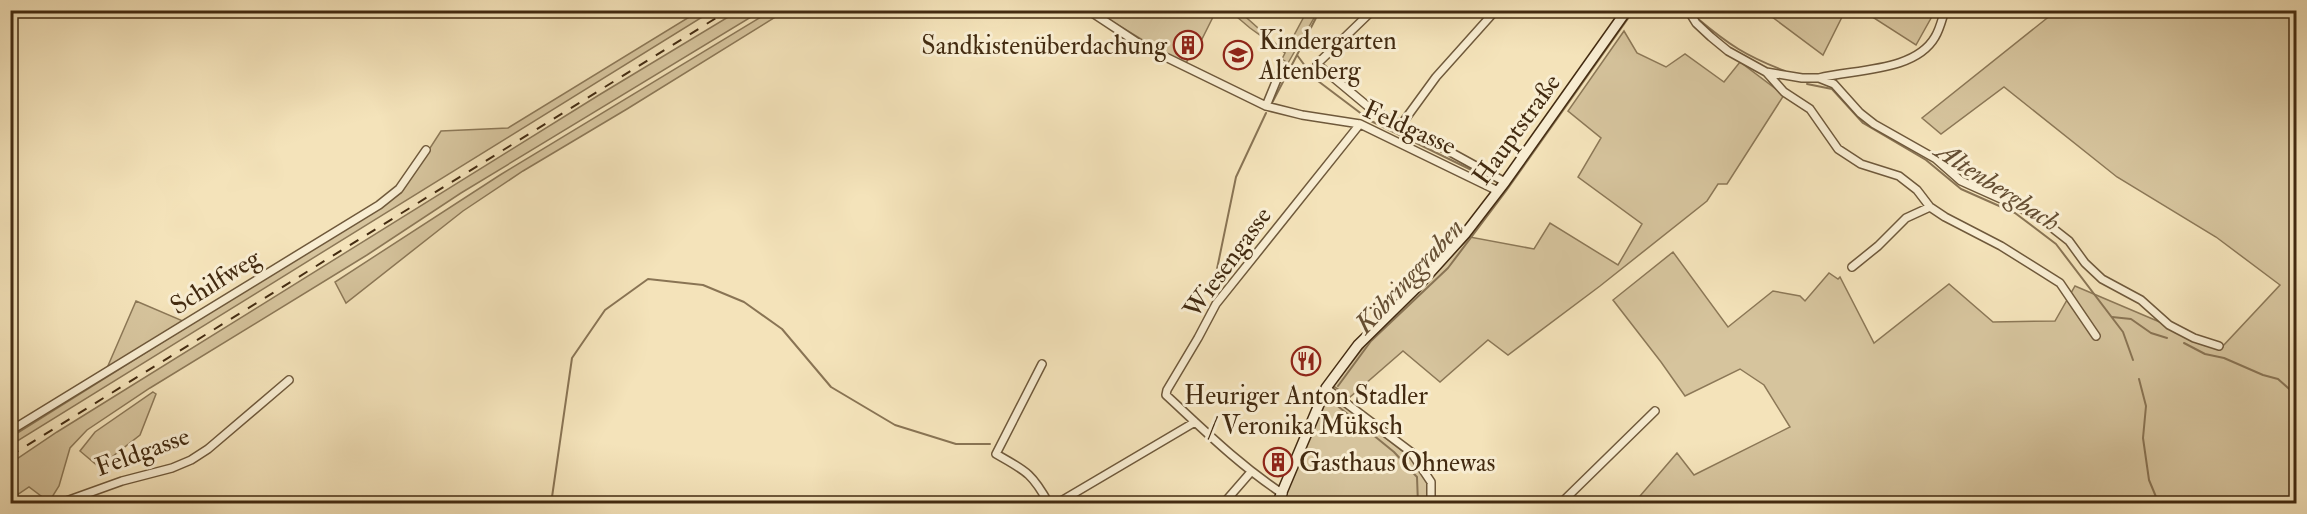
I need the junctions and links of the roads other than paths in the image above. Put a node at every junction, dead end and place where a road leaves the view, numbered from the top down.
1 (1088, 10) edge
2 (1373, 10) edge
3 (1496, 10) edge
4 (1627, 10) edge
5 (1688, 10) edge
6 (1945, 10) edge
7 (1282, 67) dead end
8 (1766, 72) junction
9 (1819, 78) junction
10 (1266, 106) junction
11 (1360, 124) junction
12 (1401, 125) junction
13 (426, 150) dead end
14 (1505, 182) junction
15 (1498, 191) junction
16 (1930, 207) junction
17 (1852, 267) dead end
18 (2096, 336) dead end
19 (2220, 346) dead end
20 (1042, 364) dead end
21 (288, 380) dead end
22 (1326, 388) junction
23 (1655, 411) dead end
24 (1195, 422) junction
25 (10, 431) edge
26 (1250, 473) junction
27 (1283, 494) junction
28 (58, 504) edge
29 (1049, 504) edge
30 (1056, 504) edge
31 (1223, 504) edge
32 (1277, 504) edge
33 (1431, 504) edge
34 (1560, 504) edge

1 - 10 street, Feldgasse
2 - 12 street
3 - 12 street
4 - 14 main road, Hauptstraße
5 - 8 street
6 - 9 street
7 - 10 street
8 - 9 street
8 - 16 street
9 - 19 street
10 - 11 street, Feldgasse
11 - 15 street, Feldgasse
11 - 24 street, Wiesengasse
12 - 14 street
13 - 25 street, Schilfweg
14 - 15 main road, Hauptstraße
15 - 22 main road, Hauptstraße
16 - 17 street
16 - 18 street
20 - 29 street
21 - 28 street, Feldgasse
22 - 27 main road, Hauptstraße
22 - 33 street
23 - 34 street
24 - 26 street, Wiesengasse
24 - 30 street
26 - 27 street, Wiesengasse
26 - 31 street
27 - 32 main road, Hauptstraße

